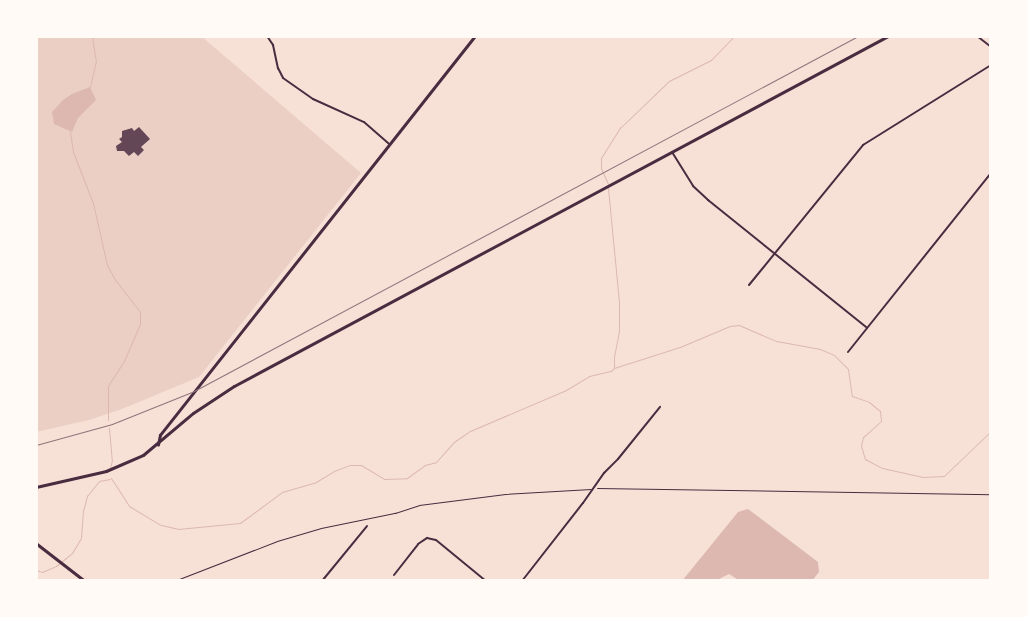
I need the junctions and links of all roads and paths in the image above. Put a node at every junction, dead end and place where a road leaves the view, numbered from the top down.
1 (267, 36) edge
2 (475, 36) edge
3 (888, 36) edge
4 (977, 36) edge
5 (991, 47) edge
6 (991, 65) edge
7 (390, 144) junction
8 (672, 151) junction
9 (991, 173) edge
10 (775, 253) junction
11 (749, 285) dead end
12 (867, 328) junction
13 (848, 352) dead end
14 (660, 408) dead end
15 (158, 445) junction
16 (36, 487) edge
17 (367, 526) dead end
18 (36, 543) edge
19 (394, 575) dead end
20 (85, 581) edge
21 (322, 581) edge
22 (486, 581) edge
23 (522, 581) edge

1 - 7 street
2 - 7 street
3 - 8 main road
4 - 5 street
6 - 10 street
7 - 15 street
8 - 10 street
8 - 15 main road
9 - 12 street
10 - 11 street
10 - 12 street
12 - 13 street
14 - 23 street
15 - 16 main road
17 - 21 street
18 - 20 street
19 - 22 street

